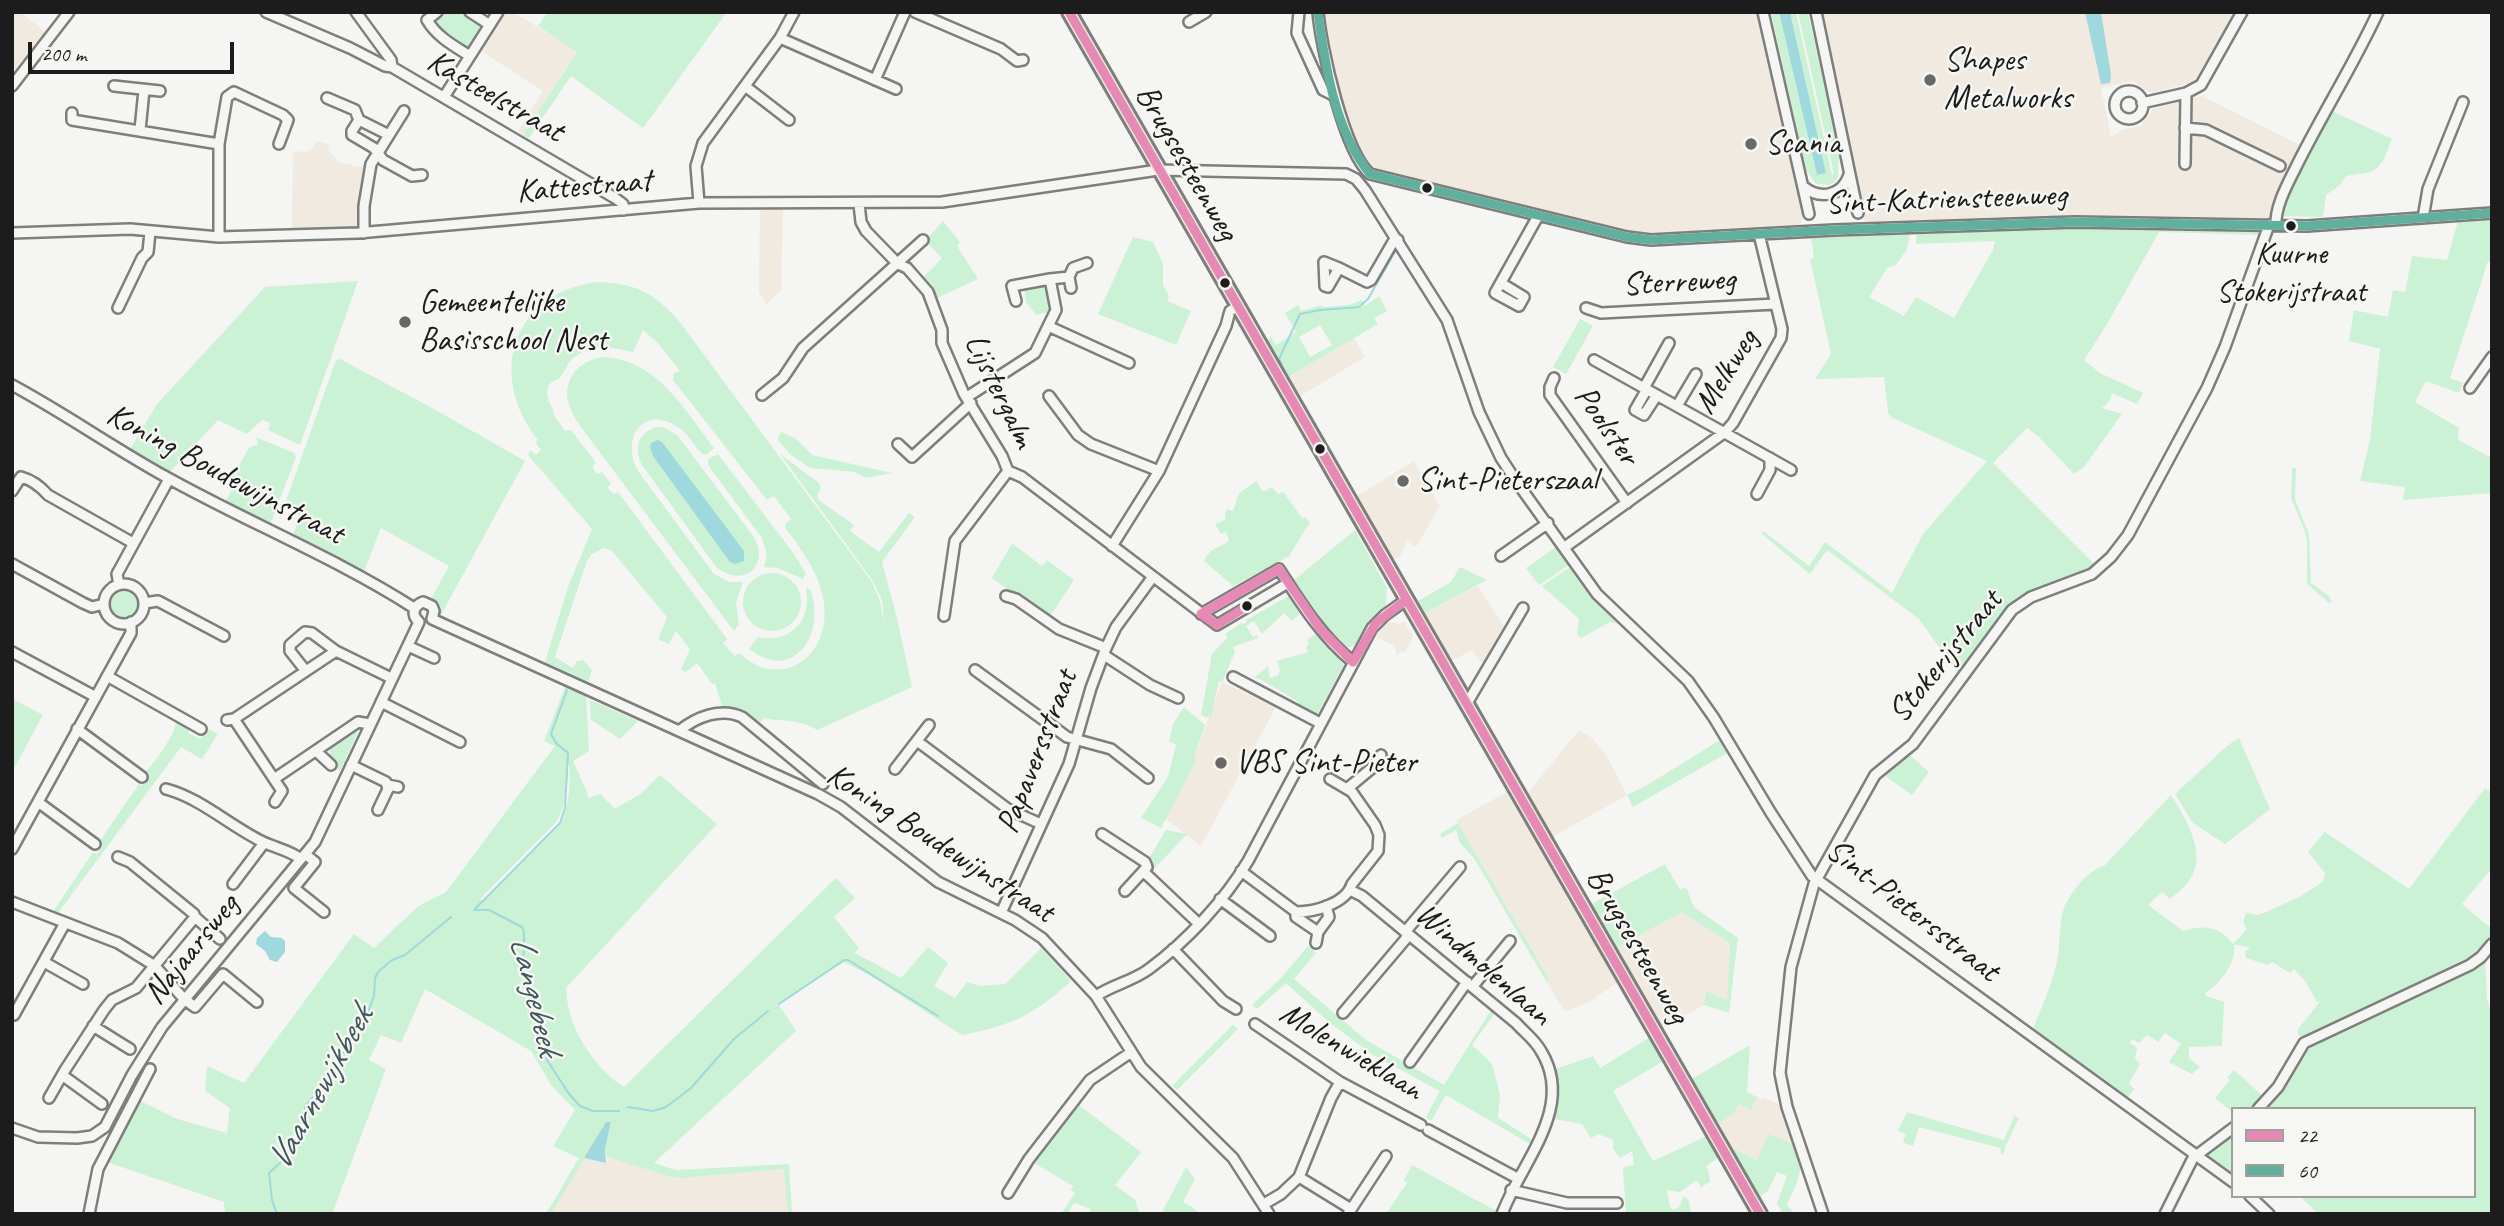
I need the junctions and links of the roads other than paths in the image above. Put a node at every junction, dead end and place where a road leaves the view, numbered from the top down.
1 (69, 12) edge
2 (266, 12) edge
3 (356, 12) edge
4 (437, 12) edge
5 (470, 12) edge
6 (498, 12) edge
7 (794, 12) edge
8 (905, 12) edge
9 (915, 12) edge
10 (1069, 12) edge
11 (1206, 12) edge
12 (1299, 12) edge
13 (1318, 12) edge
14 (1763, 12) edge
15 (1816, 12) edge
16 (2242, 12) edge
17 (2378, 12) edge
18 (1189, 22) dead end
19 (490, 25) junction
20 (780, 38) junction
21 (470, 56) junction
22 (1023, 60) dead end
23 (392, 67) junction
24 (875, 80) junction
25 (12, 86) edge
26 (114, 86) dead end
27 (745, 86) junction
28 (895, 89) dead end
29 (144, 90) junction
30 (160, 91) dead end
31 (2186, 93) junction
32 (1335, 96) junction
33 (444, 97) junction
34 (327, 98) dead end
35 (2463, 102) dead end
36 (2142, 103) dead end
37 (404, 111) dead end
38 (359, 120) junction
39 (789, 120) dead end
40 (71, 121) dead end
41 (2185, 128) junction
42 (140, 130) junction
43 (389, 135) junction
44 (219, 144) junction
45 (279, 144) dead end
46 (377, 153) junction
47 (1359, 162) junction
48 (2185, 164) dead end
49 (2280, 166) dead end
50 (1158, 170) junction
51 (1346, 174) junction
52 (422, 175) dead end
53 (1849, 176) junction
54 (1374, 177) junction
55 (1804, 187) junction
56 (1365, 190) junction
57 (699, 203) junction
58 (859, 204) junction
59 (624, 210) junction
60 (1858, 213) dead end
61 (2492, 213) edge
62 (1809, 214) dead end
63 (1538, 216) junction
64 (2423, 218) junction
65 (2272, 225) junction
66 (150, 232) junction
67 (12, 233) edge
68 (364, 233) junction
69 (1759, 234) junction
70 (219, 237) junction
71 (923, 240) dead end
72 (1398, 240) junction
73 (1087, 263) dead end
74 (898, 264) junction
75 (1339, 268) dead end
76 (1069, 276) junction
77 (1049, 279) junction
78 (1501, 282) dead end
79 (1071, 288) dead end
80 (1016, 301) dead end
81 (1776, 304) junction
82 (118, 308) dead end
83 (1586, 308) dead end
84 (1239, 311) junction
85 (1048, 326) junction
86 (1669, 343) dead end
87 (2492, 357) edge
88 (1594, 360) dead end
89 (1129, 363) dead end
90 (1696, 374) dead end
91 (1554, 378) dead end
92 (12, 385) edge
93 (1645, 388) junction
94 (2470, 388) dead end
95 (762, 395) dead end
96 (1657, 395) junction
97 (1049, 396) dead end
98 (969, 400) junction
99 (1677, 406) junction
100 (1725, 432) junction
101 (898, 444) dead end
102 (1770, 458) junction
103 (1791, 470) dead end
104 (1008, 471) junction
105 (1159, 471) junction
106 (169, 479) junction
107 (12, 491) edge
108 (1757, 494) dead end
109 (1627, 503) junction
110 (1548, 523) junction
111 (133, 543) junction
112 (1112, 545) junction
113 (1565, 547) junction
114 (1501, 556) dead end
115 (12, 564) edge
116 (1152, 578) junction
117 (1288, 583) junction
118 (119, 584) junction
119 (1006, 596) dead end
120 (1406, 600) junction
121 (144, 603) junction
122 (104, 604) junction
123 (414, 608) junction
124 (1523, 608) dead end
125 (1201, 614) junction
126 (944, 616) dead end
127 (432, 619) junction
128 (131, 622) junction
129 (419, 622) junction
130 (224, 636) dead end
131 (408, 646) junction
132 (336, 651) junction
133 (1105, 651) junction
134 (12, 652) edge
135 (434, 658) dead end
136 (1353, 662) junction
137 (305, 670) junction
138 (975, 670) dead end
139 (107, 676) junction
140 (1233, 677) dead end
141 (391, 678) junction
142 (96, 697) junction
143 (1178, 698) dead end
144 (381, 702) junction
145 (1466, 705) junction
146 (1321, 723) junction
147 (370, 724) junction
148 (929, 725) dead end
149 (77, 729) junction
150 (201, 729) dead end
151 (679, 731) junction
152 (1077, 740) junction
153 (917, 741) junction
154 (460, 742) dead end
155 (316, 751) junction
156 (1381, 755) dead end
157 (331, 765) dead end
158 (351, 765) junction
159 (895, 769) dead end
160 (142, 777) dead end
161 (1148, 778) dead end
162 (274, 779) junction
163 (1331, 779) dead end
164 (823, 784) dead end
165 (388, 785) junction
166 (398, 787) dead end
167 (1348, 788) junction
168 (166, 789) dead end
169 (38, 802) junction
170 (275, 802) dead end
171 (378, 810) dead end
172 (12, 823) edge
173 (1041, 824) junction
174 (23, 829) junction
175 (1102, 834) dead end
176 (264, 843) junction
177 (95, 845) dead end
178 (12, 849) edge
179 (118, 857) dead end
180 (303, 857) junction
181 (1460, 867) dead end
182 (1241, 871) junction
183 (1144, 872) junction
184 (1816, 879) junction
185 (233, 884) dead end
186 (1350, 890) junction
187 (1125, 891) dead end
188 (1220, 899) junction
189 (12, 902) edge
190 (1326, 906) junction
191 (324, 912) dead end
192 (1296, 912) junction
193 (1001, 913) junction
194 (195, 917) junction
195 (65, 923) junction
196 (1198, 923) junction
197 (1318, 932) junction
198 (1407, 933) junction
199 (1270, 936) dead end
200 (220, 939) dead end
201 (1510, 942) dead end
202 (1316, 943) dead end
203 (2492, 944) edge
204 (1172, 949) junction
205 (44, 962) junction
206 (155, 966) junction
207 (83, 984) dead end
208 (1470, 984) junction
209 (1096, 996) junction
210 (184, 999) junction
211 (257, 1002) dead end
212 (1236, 1009) dead end
213 (1343, 1013) dead end
214 (14, 1015) dead end
215 (1255, 1024) dead end
216 (93, 1026) junction
217 (130, 1049) dead end
218 (1130, 1053) junction
219 (1410, 1062) dead end
220 (150, 1069) dead end
221 (62, 1075) junction
222 (1340, 1082) junction
223 (49, 1098) dead end
224 (102, 1104) dead end
225 (2260, 1107) edge
226 (12, 1128) edge
227 (2231, 1129) edge
228 (2197, 1154) junction
229 (1386, 1156) dead end
230 (1298, 1177) junction
231 (1517, 1178) junction
232 (2231, 1180) edge
233 (1511, 1190) junction
234 (1008, 1192) dead end
235 (2252, 1198) edge
236 (1617, 1203) dead end
237 (1264, 1204) junction
238 (1349, 1211) edge
239 (89, 1214) edge
240 (1269, 1214) edge
241 (1502, 1214) edge
242 (1760, 1214) edge
243 (1823, 1214) edge
244 (2165, 1214) edge
245 (2269, 1214) edge

1 - 25 street
2 - 23 street
3 - 23 street, Kasteelstraat
4 - 21 street
5 - 19 street
6 - 19 street
7 - 20 street
8 - 24 street
9 - 22 street
10 - 50 main road, Brugsesteenweg
11 - 18 street
12 - 32 street
13 - 32 street
14 - 55 street
15 - 53 street
16 - 31 street
17 - 65 street
19 - 21 street
20 - 24 street
20 - 27 street
21 - 33 street
23 - 33 street, Kasteelstraat
24 - 28 street
26 - 29 street
27 - 39 street
27 - 57 street
29 - 30 street
29 - 42 street
31 - 36 street
31 - 41 street
32 - 47 street
33 - 59 street, Kasteelstraat
34 - 38 street
35 - 64 street
37 - 43 street
38 - 43 street
38 - 46 street
40 - 42 street
41 - 48 street
41 - 49 street
42 - 44 street
43 - 46 street
44 - 45 street
44 - 70 street
46 - 52 street
46 - 68 street
47 - 51 street
47 - 54 street
50 - 51 street
50 - 58 street, Kattestraat
50 - 84 main road, Brugsesteenweg
51 - 56 street
53 - 55 street
53 - 60 street
54 - 56 street
54 - 63 street, Sint-Katriensteenweg
55 - 62 street
56 - 72 street, Sint-Pietersstraat
57 - 58 street, Kattestraat
57 - 59 street, Kattestraat
58 - 74 street, Lijstergalm
59 - 68 street, Kattestraat
61 - 64 street, Sint-Katriensteenweg
63 - 69 street, Sint-Katriensteenweg
63 - 78 street
64 - 65 street, Sint-Katriensteenweg
65 - 69 street, Sint-Katriensteenweg
65 - 184 street, Stokerijstraat
66 - 67 street, Kattestraat
66 - 70 street, Kattestraat
66 - 82 street
68 - 70 street, Kattestraat
69 - 81 street, Melkweg
71 - 74 street
72 - 75 street
72 - 110 street, Sint-Pietersstraat
73 - 76 street
74 - 95 street
74 - 98 street, Lijstergalm
76 - 77 street
76 - 79 street
77 - 80 street
77 - 85 street
81 - 83 street, Sterreweg
81 - 100 street, Melkweg
84 - 105 street
84 - 120 main road, Brugsesteenweg
85 - 89 street
85 - 98 street
86 - 93 street
87 - 94 street
88 - 93 street
90 - 99 street
91 - 109 street, Poolster
92 - 106 street, Koning Boudewijnstraat
93 - 96 street
93 - 96 street
96 - 99 street
97 - 105 street
98 - 101 street
98 - 104 street, Lijstergalm
99 - 100 street
100 - 102 street
100 - 109 street, Melkweg
102 - 103 street
102 - 108 street
104 - 112 street, Lijstergalm
104 - 126 street
105 - 112 street
106 - 111 street
106 - 123 street, Koning Boudewijnstraat
107 - 111 street
109 - 113 street, Melkweg
110 - 113 street, Sint-Pietersstraat
110 - 114 street
111 - 118 street
112 - 116 street, Lijstergalm
113 - 184 street, Sint-Pietersstraat
115 - 122 street
116 - 125 street, Lijstergalm
116 - 133 street, Papaversstraat
117 - 125 street
117 - 125 street
117 - 136 street
118 - 121 street
118 - 122 street
119 - 133 street, Papaversstraat
120 - 136 street
120 - 145 main road, Brugsesteenweg
121 - 128 street
121 - 130 street
122 - 128 street
123 - 127 street
123 - 129 street
124 - 145 street
127 - 129 street
127 - 151 street, Koning Boudewijnstraat
128 - 139 street
129 - 131 street, Najaarsweg
131 - 135 street
131 - 141 street, Najaarsweg
132 - 137 street
132 - 137 street
132 - 141 street
133 - 143 street
133 - 152 street, Papaversstraat
134 - 142 street
136 - 146 street
137 - 162 street
138 - 152 street
139 - 142 street
139 - 150 street
140 - 146 street
141 - 144 street, Najaarsweg
142 - 149 street
144 - 147 street, Najaarsweg
144 - 154 street
145 - 242 main road, Brugsesteenweg
146 - 182 street
147 - 155 street
147 - 158 street, Najaarsweg
148 - 153 street
149 - 160 street
149 - 169 street
151 - 164 street, Koning Boudewijnstraat
151 - 193 street, Koning Boudewijnstraat
152 - 161 street
152 - 173 street, Papaversstraat
153 - 159 street
153 - 173 street
155 - 157 street
155 - 162 street
156 - 167 street
158 - 165 street
158 - 180 street, Najaarsweg
162 - 170 street
163 - 167 street
165 - 166 street
165 - 171 street
167 - 186 street
168 - 176 street
169 - 174 street
169 - 177 street
172 - 174 street
173 - 193 street, Papaversstraat
174 - 178 street
175 - 183 street
176 - 180 street
176 - 185 street
179 - 194 street
180 - 191 street
180 - 210 street, Najaarsweg
181 - 198 street
182 - 188 street
182 - 192 street
183 - 187 street
183 - 196 street
184 - 228 street, Sint-Pietersstraat
184 - 243 street, Stokerijstraat
186 - 190 street
186 - 198 street, Windmolenlaan
188 - 196 street
188 - 199 street
189 - 195 street
190 - 192 street
190 - 197 street
192 - 197 street
193 - 209 street, Koning Boudewijnstraat
194 - 200 street
194 - 206 street
195 - 205 street
195 - 206 street
196 - 204 street
197 - 202 street
198 - 208 street, Windmolenlaan
198 - 213 street
201 - 208 street
203 - 225 street
204 - 209 street
204 - 212 street
205 - 207 street
205 - 214 street
206 - 210 street
206 - 216 street
208 - 219 street
208 - 231 street, Windmolenlaan
209 - 218 street, Koning Boudewijnstraat
210 - 211 street
210 - 226 street, Najaarsweg
215 - 222 street, Molenwieklaan
216 - 217 street
216 - 221 street
218 - 234 street
218 - 237 street, Koning Boudewijnstraat
220 - 239 street
221 - 223 street
221 - 224 street
222 - 230 street
222 - 231 street, Molenwieklaan
227 - 228 street
228 - 232 street, Sint-Pietersstraat
228 - 244 street
229 - 238 street
230 - 237 street
230 - 238 street
231 - 233 street, Windmolenlaan
233 - 236 street
233 - 241 street, Windmolenlaan
235 - 245 street
237 - 240 street, Koning Boudewijnstraat

